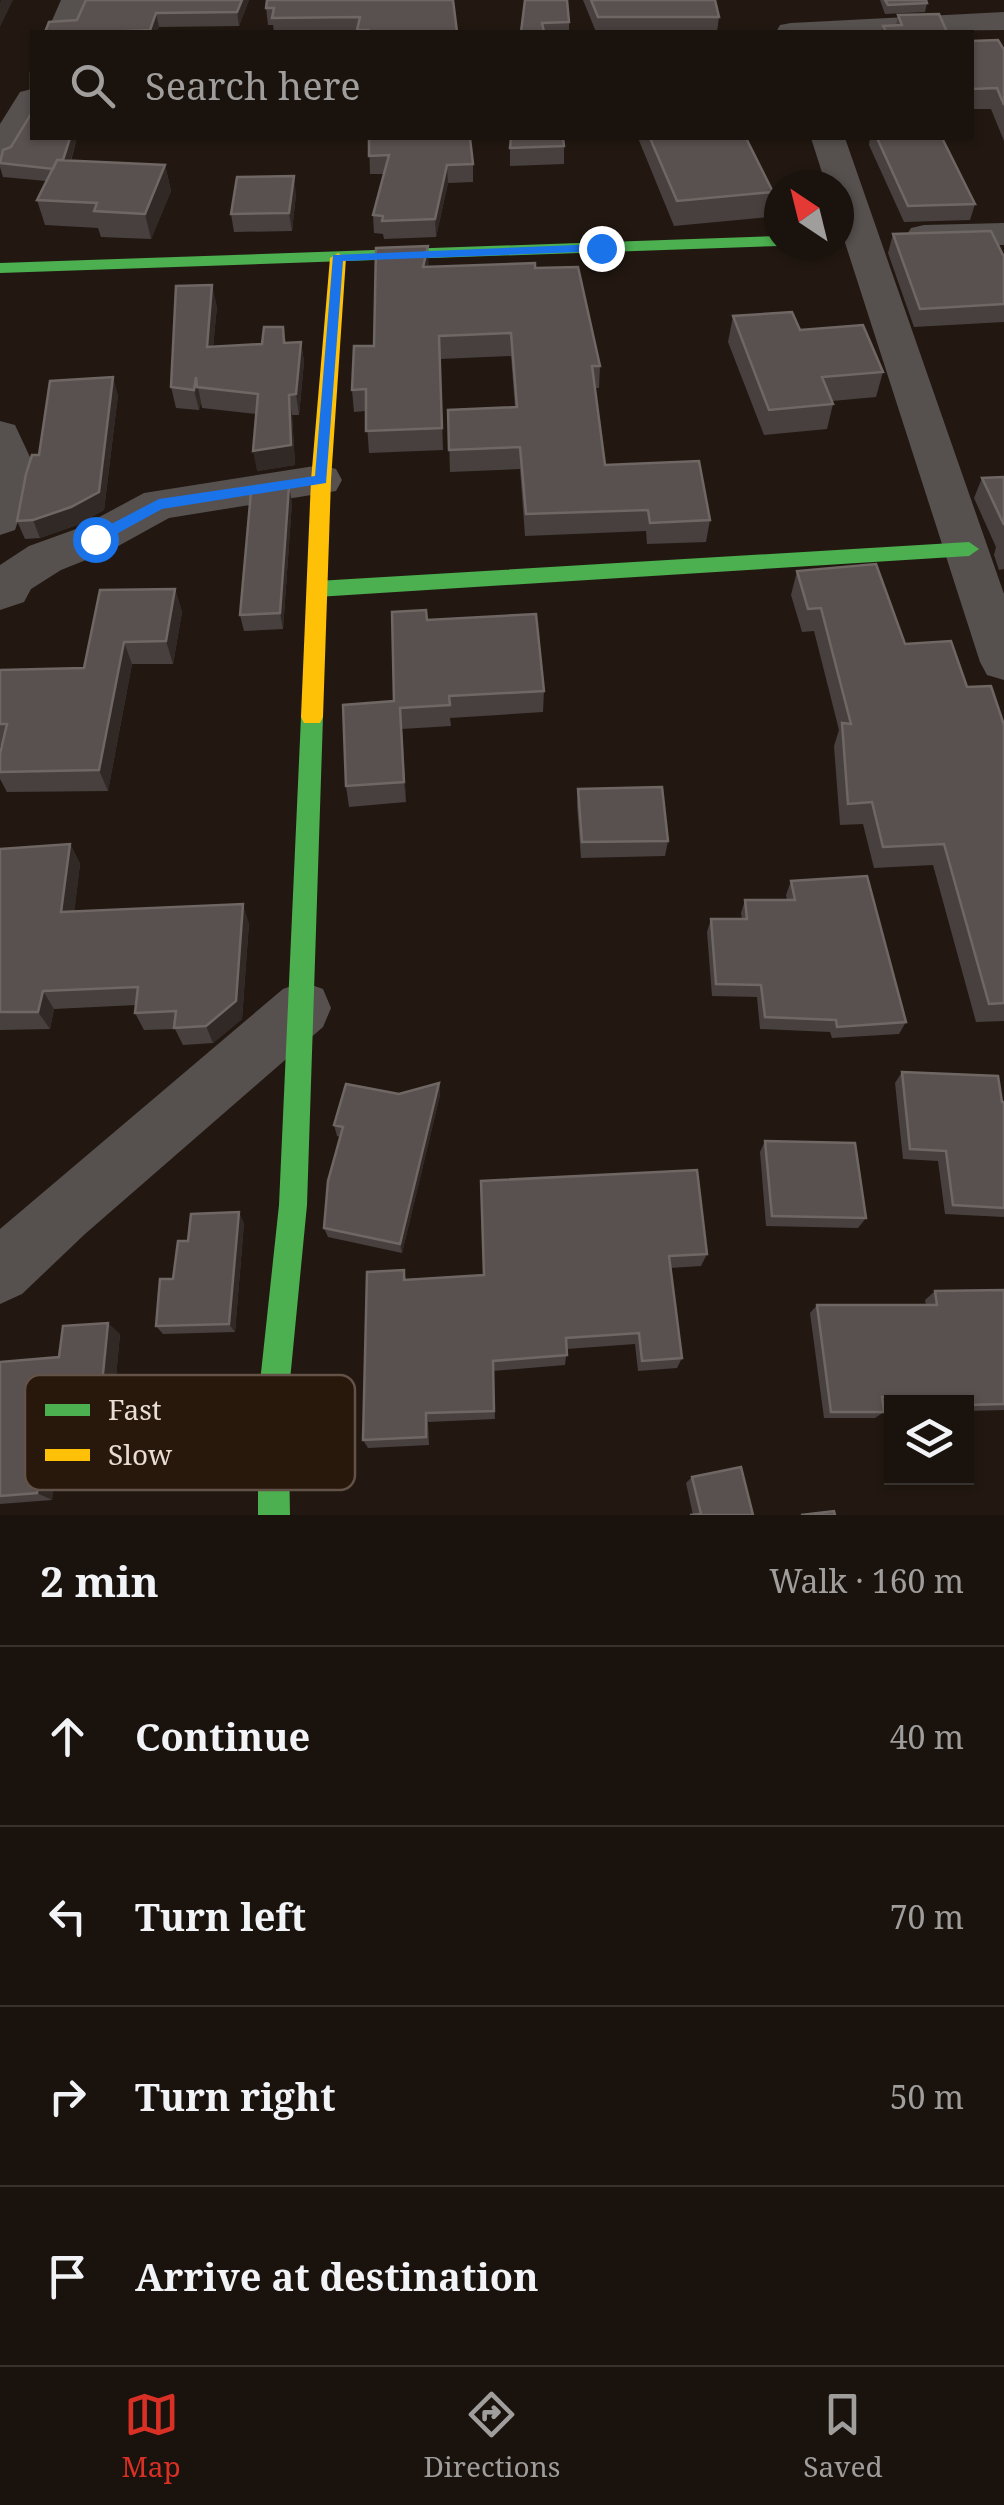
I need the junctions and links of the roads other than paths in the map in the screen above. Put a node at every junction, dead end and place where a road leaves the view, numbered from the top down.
1 (76, 0) edge
2 (780, 0) edge
3 (1004, 21) edge
4 (63, 30) edge
5 (790, 30) edge
6 (830, 30) edge
7 (30, 102) edge
8 (828, 140) edge
9 (0, 152) edge
10 (835, 170) edge
11 (1004, 234) edge
12 (854, 239) edge
13 (764, 242) edge
14 (854, 247) edge
15 (338, 258) junction
16 (0, 268) edge
17 (0, 435) edge
18 (321, 480) junction
19 (0, 519) edge
20 (969, 548) junction
21 (317, 589) junction
22 (0, 594) edge
23 (1004, 662) edge
24 (303, 1008) junction
25 (0, 1272) edge
26 (276, 1375) edge
27 (274, 1490) edge
28 (274, 1515) edge

1 - 4 street
2 - 5 street
3 - 6 street
7 - 9 street
8 - 10 street
11 - 12 street
13 - 15 street
14 - 20 street
15 - 16 street
15 - 18 street
17 - 19 street
18 - 21 street
18 - 22 street
20 - 21 street
20 - 23 street
21 - 24 street
24 - 25 street
24 - 26 street
27 - 28 street

